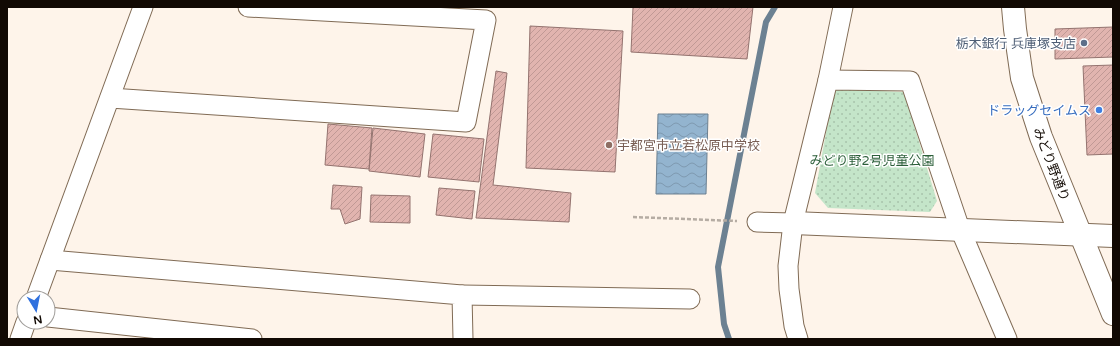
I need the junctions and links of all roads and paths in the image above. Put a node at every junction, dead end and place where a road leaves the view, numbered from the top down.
1 (143, 7) edge
2 (248, 7) edge
3 (843, 7) edge
4 (1013, 7) edge
5 (828, 80) junction
6 (110, 98) junction
7 (633, 218) dead end
8 (750, 222) joint
9 (793, 223) junction
10 (960, 229) junction
11 (1080, 234) junction
12 (1113, 236) edge
13 (50, 260) junction
14 (39, 290) edge
15 (462, 295) junction
16 (690, 299) dead end
17 (1113, 314) edge
18 (56, 318) edge
19 (252, 339) edge
20 (463, 339) edge
21 (798, 339) edge
22 (1007, 339) edge

1 - 6 street
2 - 6 street
3 - 5 street
4 - 11 street, みどり野通り
5 - 9 street
5 - 10 street
6 - 13 street
7 - 8 path
8 - 9 street
9 - 10 street
9 - 21 street
10 - 11 street
10 - 22 street
11 - 12 street
11 - 17 street, みどり野通り
13 - 14 street
13 - 15 street
15 - 16 street
15 - 20 street
18 - 19 street

